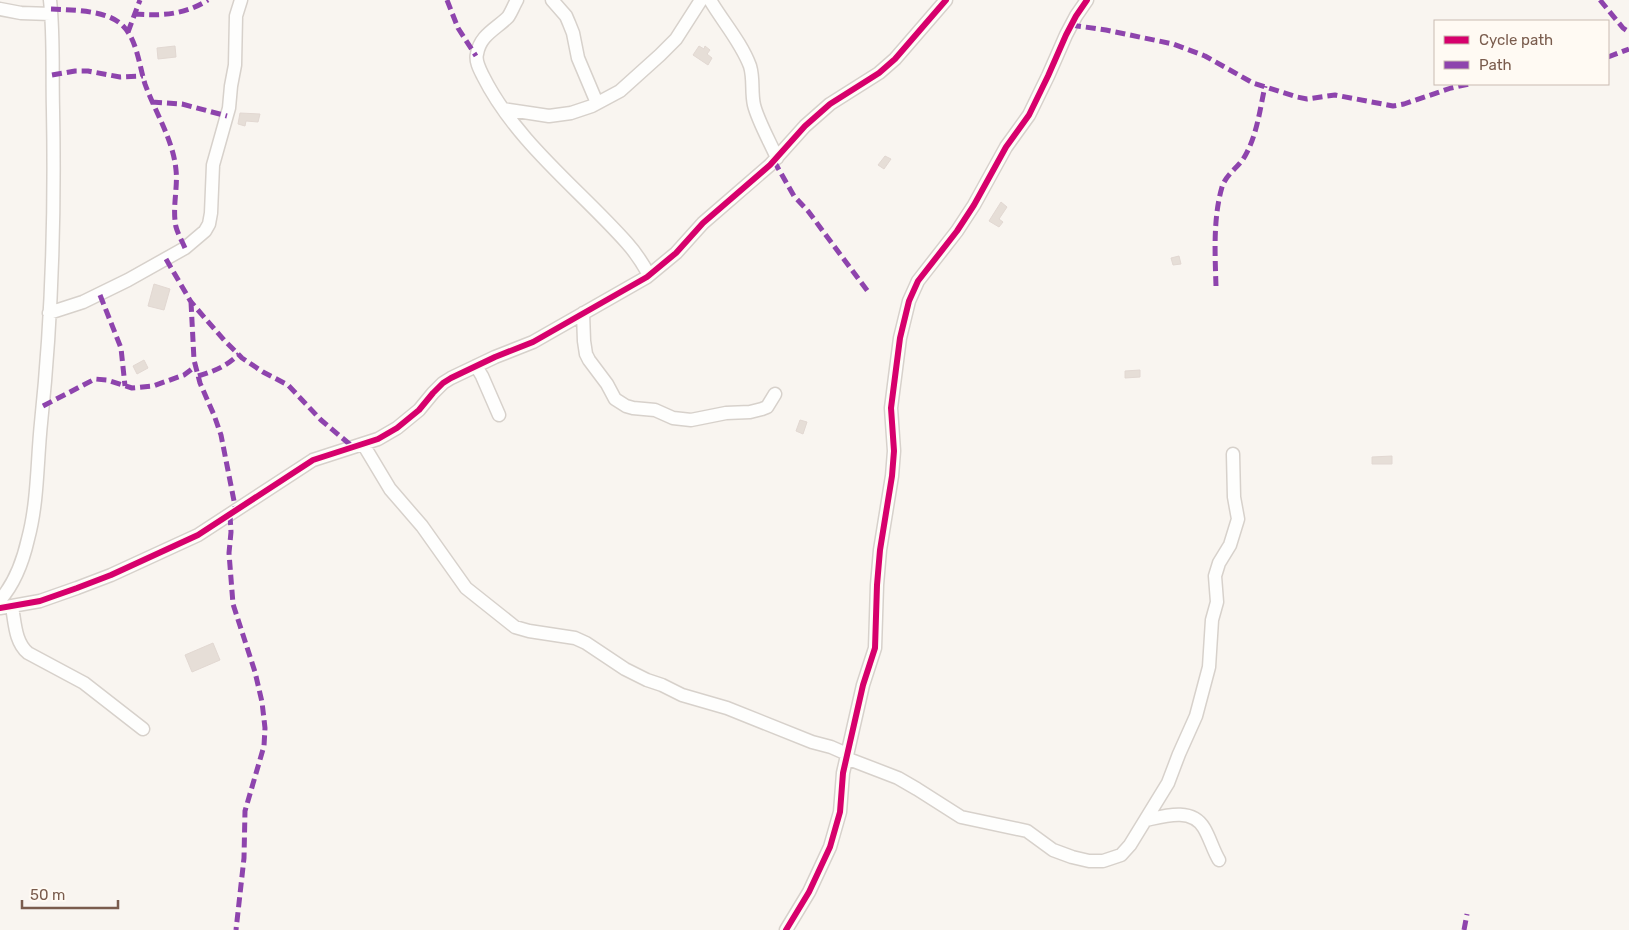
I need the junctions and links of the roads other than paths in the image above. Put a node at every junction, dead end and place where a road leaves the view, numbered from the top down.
1 (50, 0) edge
2 (241, 0) edge
3 (516, 0) edge
4 (552, 0) edge
5 (702, 0) edge
6 (710, 0) edge
7 (946, 0) edge
8 (1087, 0) edge
9 (0, 9) edge
10 (51, 14) junction
11 (597, 103) junction
12 (503, 109) junction
13 (777, 158) junction
14 (649, 275) junction
15 (584, 312) junction
16 (49, 313) junction
17 (476, 366) junction
18 (776, 394) dead end
19 (500, 415) dead end
20 (363, 444) junction
21 (1233, 454) dead end
22 (0, 600) edge
23 (6, 607) edge
24 (143, 729) dead end
25 (847, 756) junction
26 (1146, 820) junction
27 (1219, 860) dead end
28 (786, 930) edge

1 - 10 street
2 - 16 street
3 - 12 street
4 - 11 street
5 - 11 street
6 - 13 street
7 - 13 street
8 - 25 street
9 - 10 street
10 - 16 street
11 - 12 street
12 - 14 street
13 - 14 street
14 - 15 street
15 - 17 street
15 - 18 street
16 - 22 street
17 - 19 street
17 - 20 street
20 - 23 street
20 - 25 street
21 - 26 street
23 - 24 street
25 - 26 street
25 - 28 street
26 - 27 street

